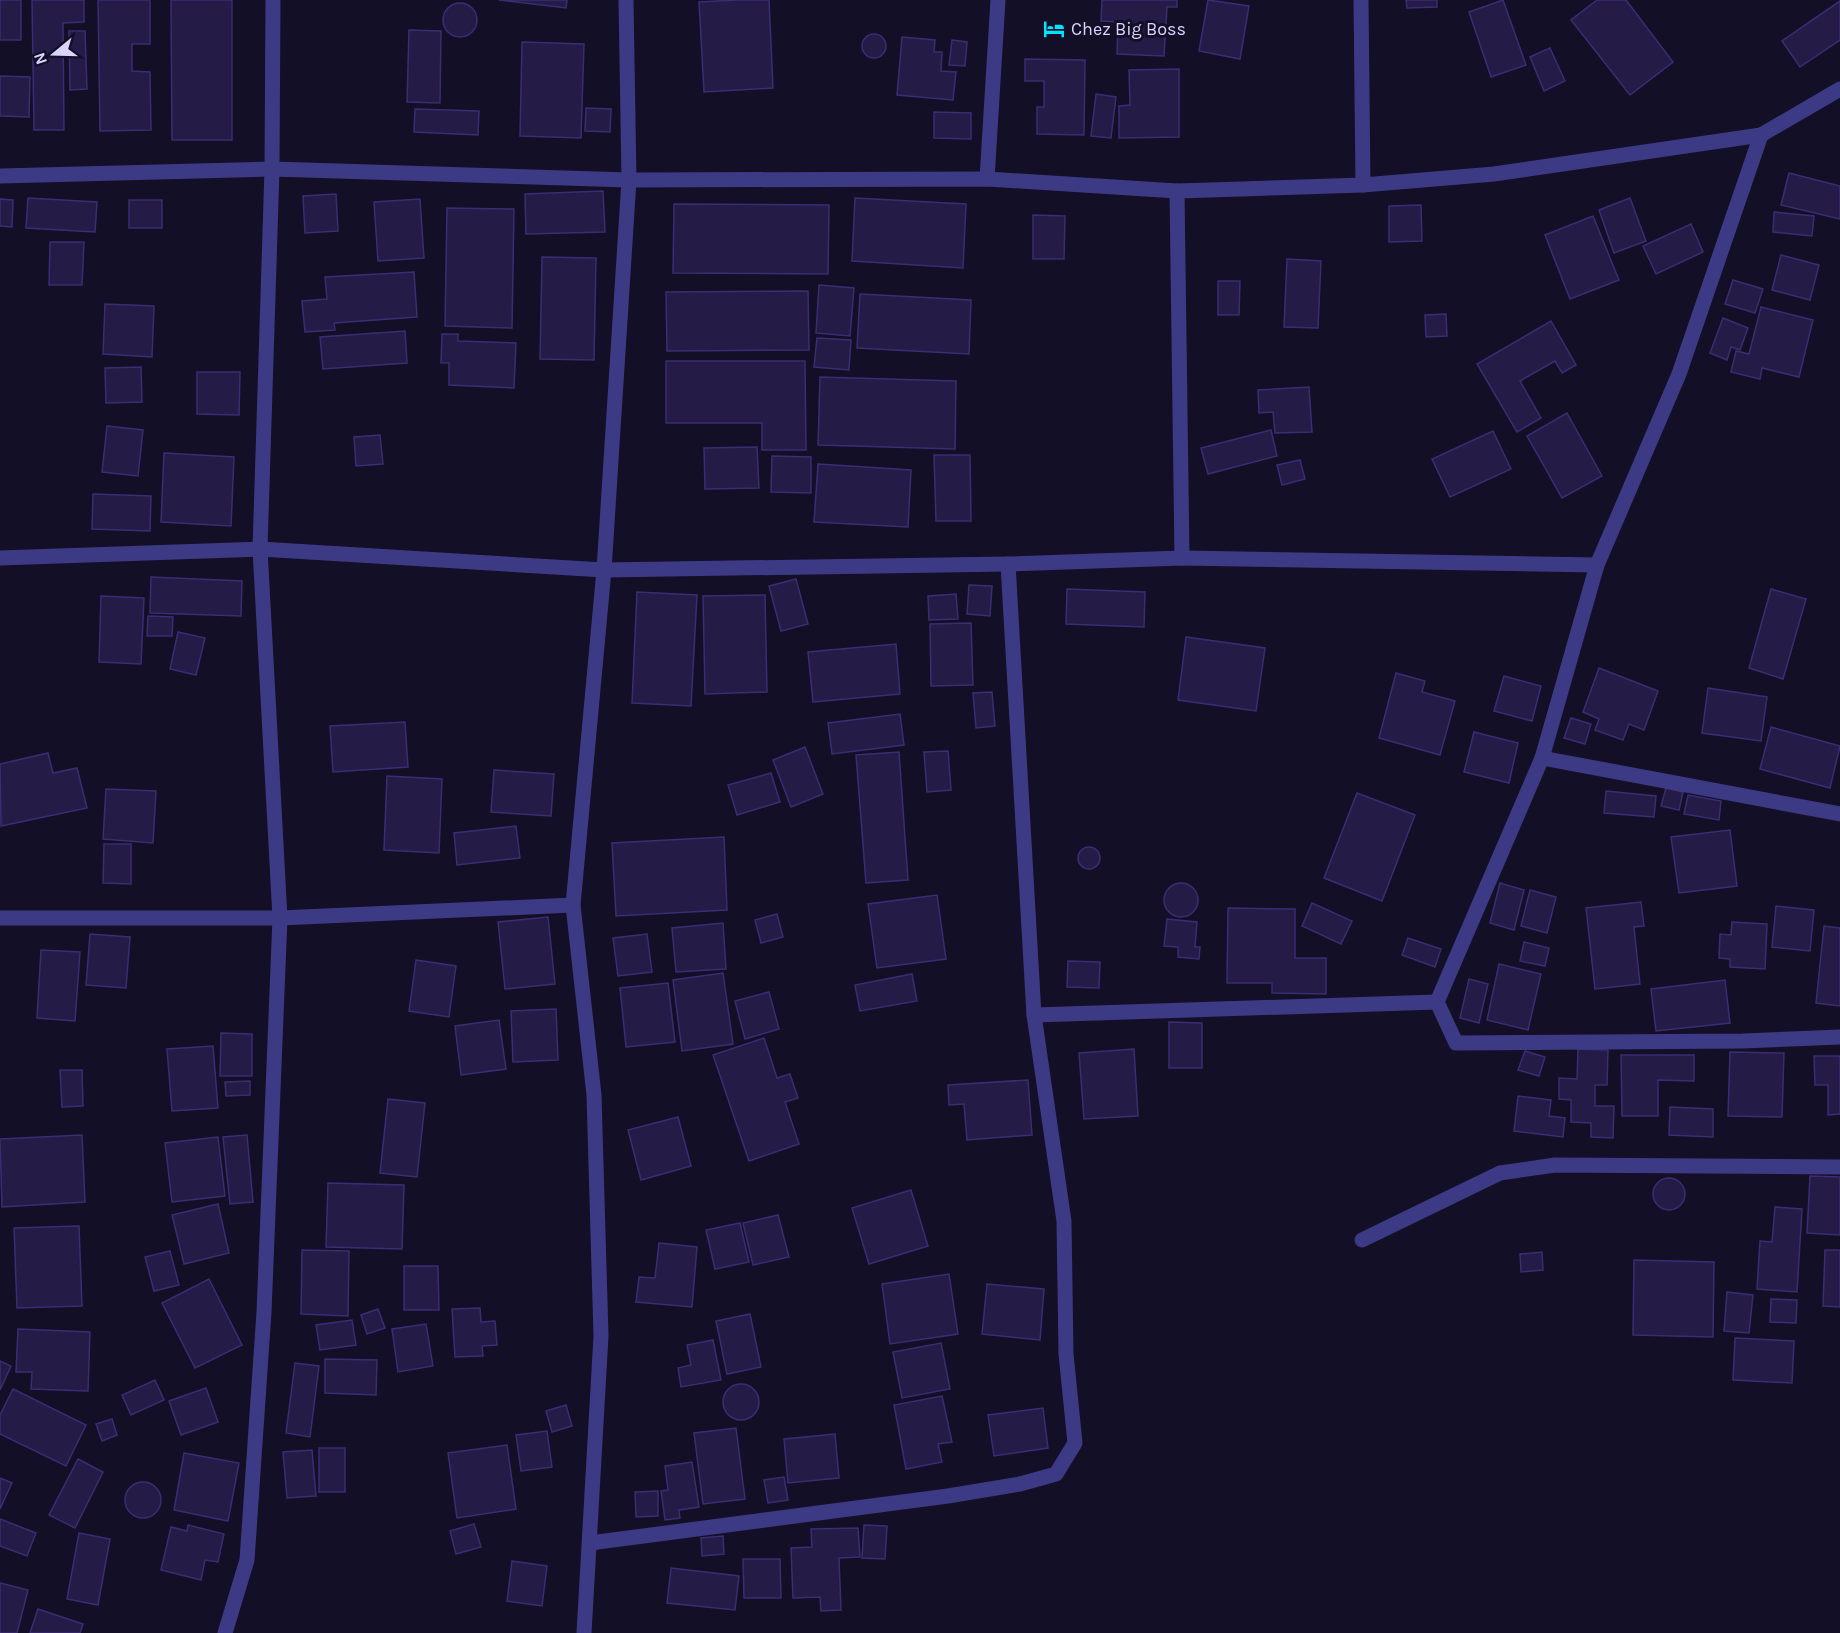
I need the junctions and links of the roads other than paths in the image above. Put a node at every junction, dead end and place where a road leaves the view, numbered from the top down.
1 (273, 0) edge
2 (626, 0) edge
3 (998, 0) edge
4 (1361, 0) edge
5 (1840, 89) edge
6 (1761, 135) junction
7 (272, 169) junction
8 (0, 176) edge
9 (987, 179) junction
10 (629, 180) junction
11 (1363, 185) junction
12 (1177, 191) junction
13 (260, 549) junction
14 (0, 558) edge
15 (1182, 558) junction
16 (1008, 564) junction
17 (1597, 565) junction
18 (604, 570) junction
19 (1542, 758) junction
20 (1840, 814) edge
21 (573, 905) junction
22 (0, 918) edge
23 (280, 918) junction
24 (1437, 1002) junction
25 (1034, 1015) junction
26 (1840, 1037) edge
27 (1840, 1167) edge
28 (1362, 1240) dead end
29 (590, 1543) junction
30 (225, 1633) edge
31 (584, 1633) edge

1 - 7 street
2 - 10 street
3 - 9 street
4 - 11 street
5 - 6 street
6 - 11 street
6 - 17 street
7 - 8 street
7 - 10 street
7 - 13 street
9 - 10 street
9 - 12 street
10 - 18 street
11 - 12 street
12 - 15 street
13 - 14 street
13 - 18 street
13 - 23 street
15 - 16 street
15 - 17 street
16 - 18 street
16 - 25 street
17 - 19 street
18 - 21 street
19 - 20 street
19 - 24 street
21 - 23 street
21 - 29 street
22 - 23 street
23 - 30 street
24 - 25 street
24 - 26 street
25 - 29 street
27 - 28 street
29 - 31 street

